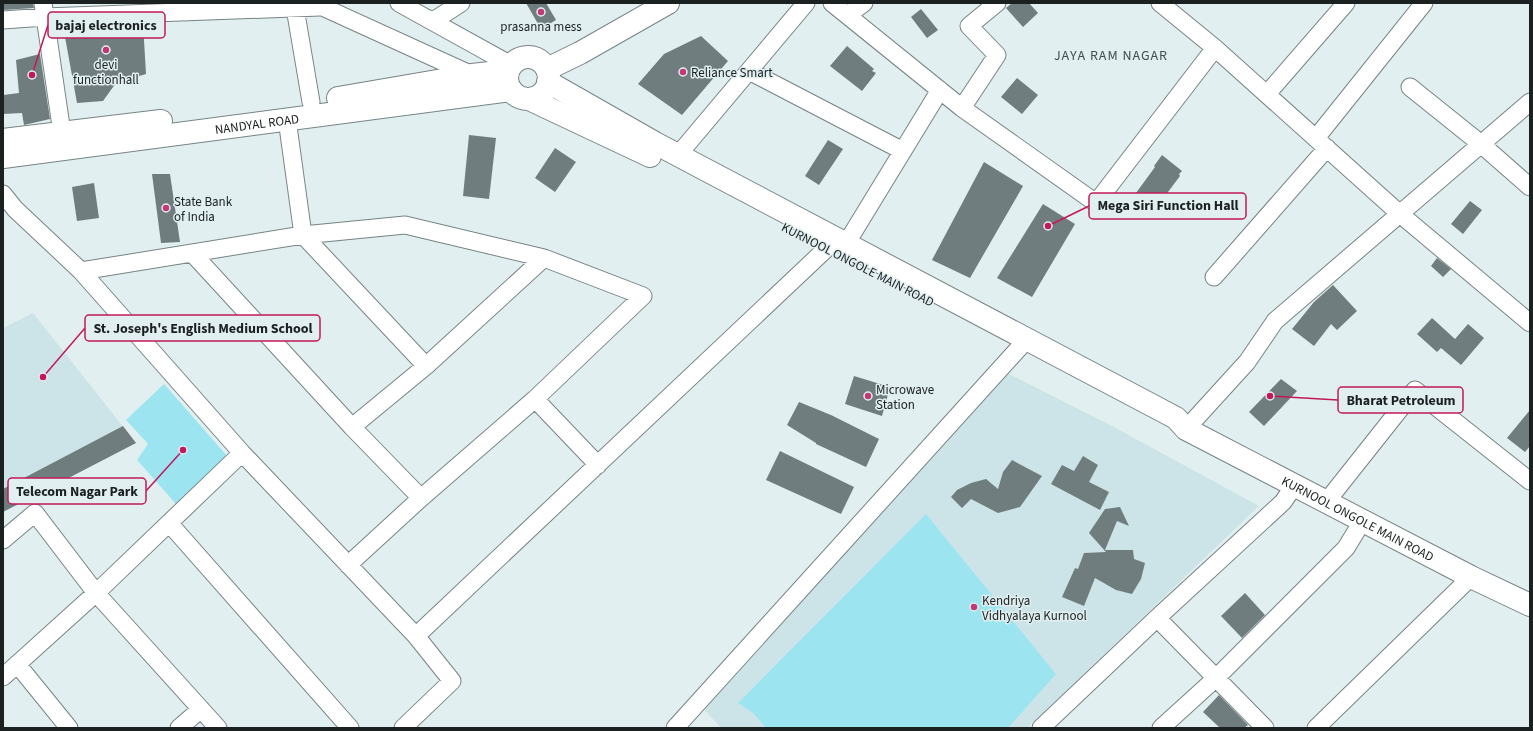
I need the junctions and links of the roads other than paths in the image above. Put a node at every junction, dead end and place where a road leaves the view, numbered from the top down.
1 (399, 3) edge
2 (461, 3) edge
3 (668, 3) edge
4 (806, 3) edge
5 (832, 3) edge
6 (864, 3) edge
7 (997, 3) edge
8 (1160, 3) edge
9 (1346, 3) edge
10 (1424, 3) edge
11 (317, 5) edge
12 (296, 8) junction
13 (44, 10) edge
14 (848, 15) junction
15 (3, 20) edge
16 (432, 21) junction
17 (1215, 48) junction
18 (749, 71) junction
19 (547, 75) junction
20 (472, 76) junction
21 (515, 81) junction
22 (1410, 87) dead end
23 (940, 90) junction
24 (1267, 94) junction
25 (311, 102) junction
26 (1530, 102) edge
27 (962, 108) junction
28 (287, 119) junction
29 (62, 133) junction
30 (3, 140) edge
31 (1321, 143) junction
32 (1481, 144) junction
33 (903, 151) junction
34 (678, 155) junction
35 (3, 157) edge
36 (1530, 187) edge
37 (3, 194) edge
38 (1400, 214) junction
39 (303, 235) junction
40 (837, 246) junction
41 (193, 254) junction
42 (544, 258) junction
43 (81, 271) junction
44 (1214, 277) dead end
45 (1530, 323) edge
46 (1020, 347) junction
47 (426, 366) junction
48 (535, 399) junction
49 (352, 427) junction
50 (1186, 429) junction
51 (242, 453) junction
52 (598, 465) junction
53 (1530, 481) edge
54 (1294, 486) junction
55 (421, 498) junction
56 (1327, 501) junction
57 (1363, 520) junction
58 (169, 523) junction
59 (3, 540) edge
60 (348, 565) junction
61 (1471, 577) junction
62 (96, 593) junction
63 (1530, 605) edge
64 (1157, 618) junction
65 (416, 636) junction
66 (17, 664) junction
67 (3, 677) edge
68 (1216, 678) junction
69 (201, 709) junction
70 (69, 728) edge
71 (179, 728) edge
72 (218, 728) edge
73 (350, 728) edge
74 (403, 728) edge
75 (675, 728) edge
76 (1041, 728) edge
77 (1161, 728) edge
78 (1265, 728) edge
79 (1316, 728) edge

1 - 16 street
2 - 16 street
3 - 19 main road
4 - 18 street
5 - 14 street
6 - 14 street
7 - 27 street
8 - 17 street
9 - 24 street
10 - 31 street
11 - 12 street
11 - 20 street
12 - 13 street
12 - 25 street
13 - 15 street
13 - 29 street
14 - 23 street
16 - 21 street
17 - 24 street
17 - 27 street
18 - 33 street
18 - 34 street
19 - 21 main road
19 - 21 main road, KURNOOL ONGOLE MAIN ROAD
19 - 34 main road, KURNOOL ONGOLE MAIN ROAD
20 - 21 main road, NANDYAL ROAD
20 - 25 main road, NANDYAL ROAD
21 - 28 main road, NANDYAL ROAD
21 - 40 main road, KURNOOL ONGOLE MAIN ROAD
22 - 32 street
23 - 27 street
23 - 33 street
24 - 31 street
25 - 29 main road, NANDYAL ROAD
26 - 32 street
28 - 35 main road, NANDYAL ROAD
28 - 39 street
29 - 30 main road, NANDYAL ROAD
31 - 38 street
31 - 44 street
32 - 36 street
32 - 38 street
33 - 40 street
34 - 40 main road, KURNOOL ONGOLE MAIN ROAD
37 - 43 street
38 - 45 street
38 - 50 street
39 - 41 street
39 - 42 street
39 - 47 street
40 - 46 main road, KURNOOL ONGOLE MAIN ROAD
40 - 50 main road, KURNOOL ONGOLE MAIN ROAD
40 - 52 street
41 - 43 street
41 - 49 street
42 - 47 street
42 - 48 street
43 - 51 street
46 - 50 main road, KURNOOL ONGOLE MAIN ROAD
46 - 75 street
47 - 49 street
48 - 52 street
48 - 55 street
49 - 55 street
50 - 54 main road, KURNOOL ONGOLE MAIN ROAD
51 - 58 street
51 - 60 street
52 - 65 street
53 - 56 street
54 - 56 main road, KURNOOL ONGOLE MAIN ROAD
54 - 64 street
55 - 60 street
56 - 57 main road, KURNOOL ONGOLE MAIN ROAD
57 - 61 main road, KURNOOL ONGOLE MAIN ROAD
57 - 68 street
58 - 62 street
58 - 73 street
59 - 62 street
60 - 65 street
61 - 63 main road, KURNOOL ONGOLE MAIN ROAD
61 - 79 street
62 - 66 street
62 - 69 street
64 - 68 street
64 - 76 street
65 - 74 street
66 - 67 street
66 - 70 street
68 - 77 street
68 - 78 street
69 - 71 street
69 - 72 street

